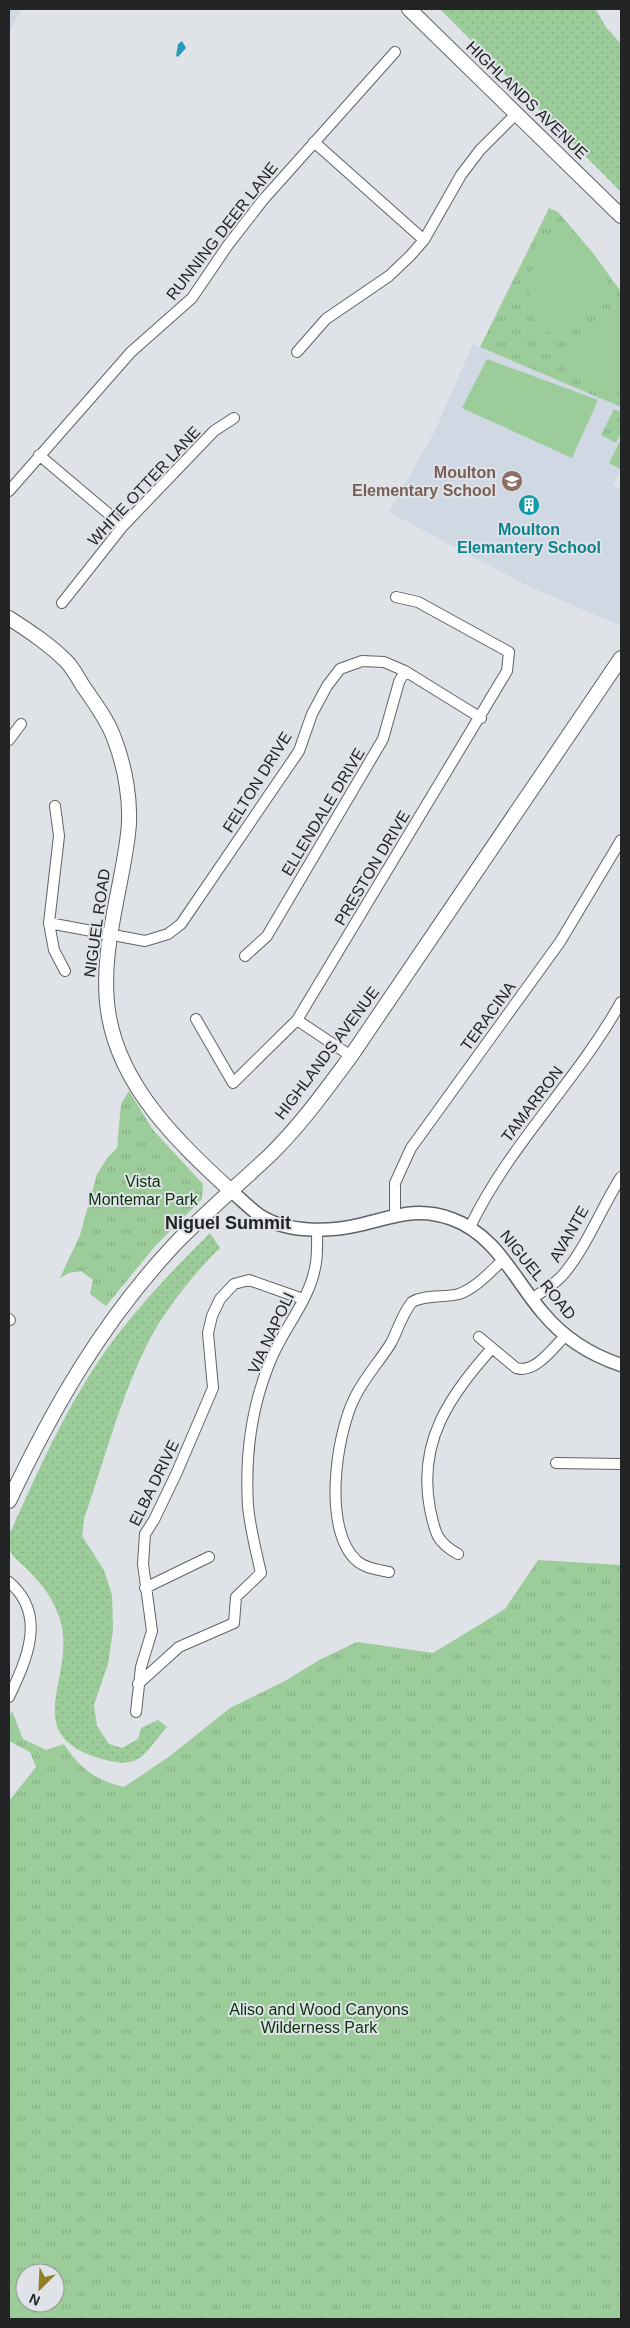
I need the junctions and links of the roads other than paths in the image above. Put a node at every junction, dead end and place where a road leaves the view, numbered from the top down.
1 (409, 9) edge
2 (395, 52) dead end
3 (516, 114) junction
4 (314, 142) junction
5 (621, 216) edge
6 (424, 240) junction
7 (297, 352) dead end
8 (234, 418) dead end
9 (39, 455) junction
10 (9, 491) edge
11 (123, 526) junction
12 (396, 597) dead end
13 (62, 603) dead end
14 (9, 618) edge
15 (621, 658) edge
16 (405, 671) junction
17 (481, 718) junction
18 (21, 724) dead end
19 (9, 740) edge
20 (54, 806) dead end
21 (621, 840) edge
22 (49, 923) junction
23 (110, 935) junction
24 (245, 956) dead end
25 (66, 971) dead end
26 (621, 1002) edge
27 (196, 1019) dead end
28 (297, 1020) junction
29 (351, 1056) junction
30 (621, 1177) edge
31 (230, 1190) junction
32 (395, 1215) junction
33 (470, 1227) junction
34 (317, 1230) junction
35 (503, 1260) junction
36 (533, 1298) junction
37 (303, 1299) junction
38 (565, 1336) junction
39 (479, 1337) dead end
40 (492, 1348) junction
41 (621, 1363) edge
42 (556, 1463) dead end
43 (621, 1464) edge
44 (9, 1501) edge
45 (458, 1554) dead end
46 (209, 1556) dead end
47 (389, 1572) dead end
48 (9, 1582) edge
49 (145, 1588) junction
50 (138, 1684) junction
51 (9, 1698) edge
52 (136, 1712) dead end

1 - 3 main road, HIGHLANDS AVENUE
2 - 4 street, RUNNING DEER LANE
3 - 5 main road, HIGHLANDS AVENUE
3 - 6 street
4 - 6 street
4 - 9 street, RUNNING DEER LANE
6 - 7 street
8 - 11 street, WHITE OTTER LANE
9 - 10 street, RUNNING DEER LANE
9 - 11 street
11 - 13 street, WHITE OTTER LANE
12 - 17 street, PRESTON DRIVE
14 - 23 main road, NIGUEL ROAD
15 - 29 main road, HIGHLANDS AVENUE
16 - 17 street, FELTON DRIVE
16 - 23 street, FELTON DRIVE
16 - 24 street, ELLENDALE DRIVE
17 - 28 street, PRESTON DRIVE
18 - 19 street
20 - 22 street
21 - 32 street, TERACINA
22 - 23 street, FELTON DRIVE
22 - 25 street
23 - 31 main road, NIGUEL ROAD
26 - 33 street, TAMARRON
27 - 28 street, PRESTON DRIVE
28 - 29 street
29 - 31 main road, HIGHLANDS AVENUE
30 - 36 street, AVANTE
31 - 34 street, NIGUEL ROAD
31 - 44 main road, HIGHLANDS AVENUE
32 - 33 street, NIGUEL ROAD
32 - 34 street, NIGUEL ROAD
33 - 35 street, NIGUEL ROAD
34 - 37 street, VIA NAPOLI
35 - 36 street, NIGUEL ROAD
35 - 47 street
36 - 38 street, NIGUEL ROAD
37 - 49 street, ELBA DRIVE
37 - 50 street, VIA NAPOLI
38 - 40 street
38 - 41 street, NIGUEL ROAD
39 - 40 street
40 - 45 street
42 - 43 street
46 - 49 street
48 - 51 street
49 - 50 street, ELBA DRIVE
50 - 52 street, ELBA DRIVE

